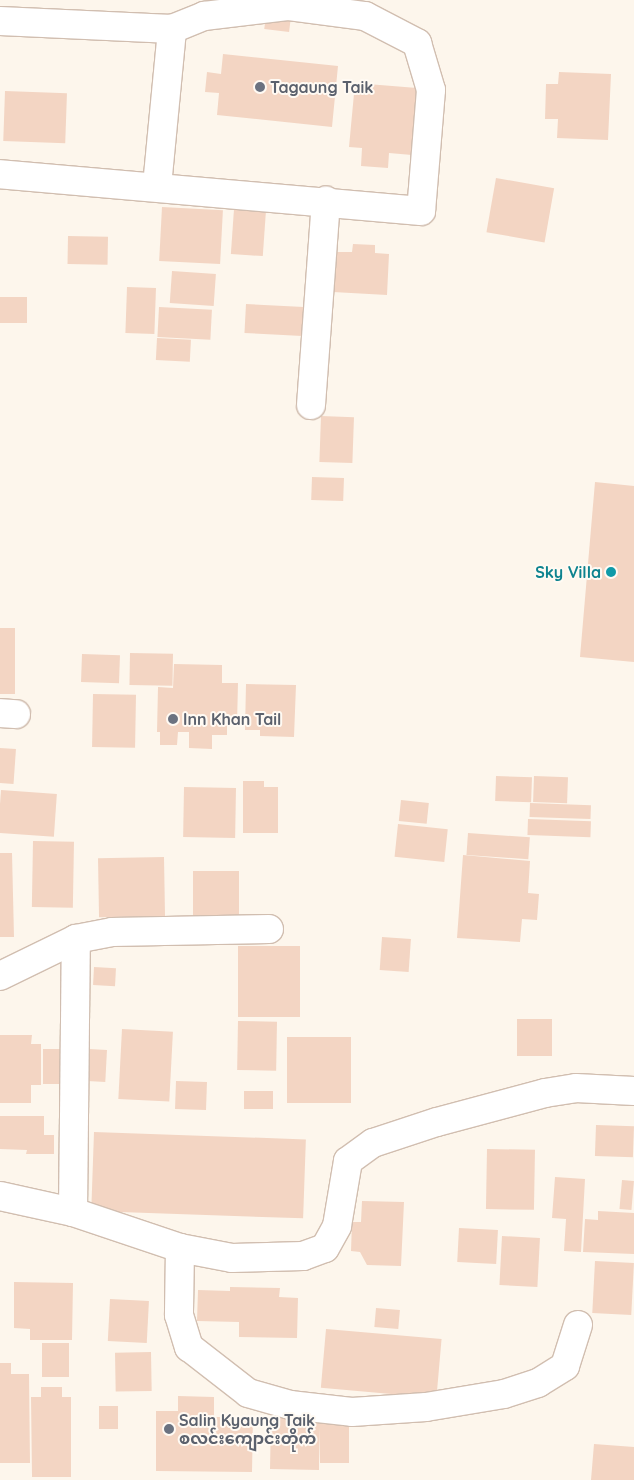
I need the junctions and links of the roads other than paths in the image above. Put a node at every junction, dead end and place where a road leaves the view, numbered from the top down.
1 (0, 21) edge
2 (172, 28) junction
3 (0, 174) edge
4 (157, 186) junction
5 (326, 200) junction
6 (311, 405) dead end
7 (269, 929) dead end
8 (76, 939) junction
9 (0, 976) edge
10 (634, 1091) edge
11 (0, 1196) edge
12 (73, 1212) junction
13 (179, 1272) junction
14 (578, 1325) dead end

1 - 2 street
2 - 4 street
2 - 5 street
3 - 4 street
4 - 5 street
5 - 6 street
7 - 8 street
8 - 9 street
8 - 12 street
10 - 13 street
11 - 12 street
12 - 13 street
13 - 14 street

